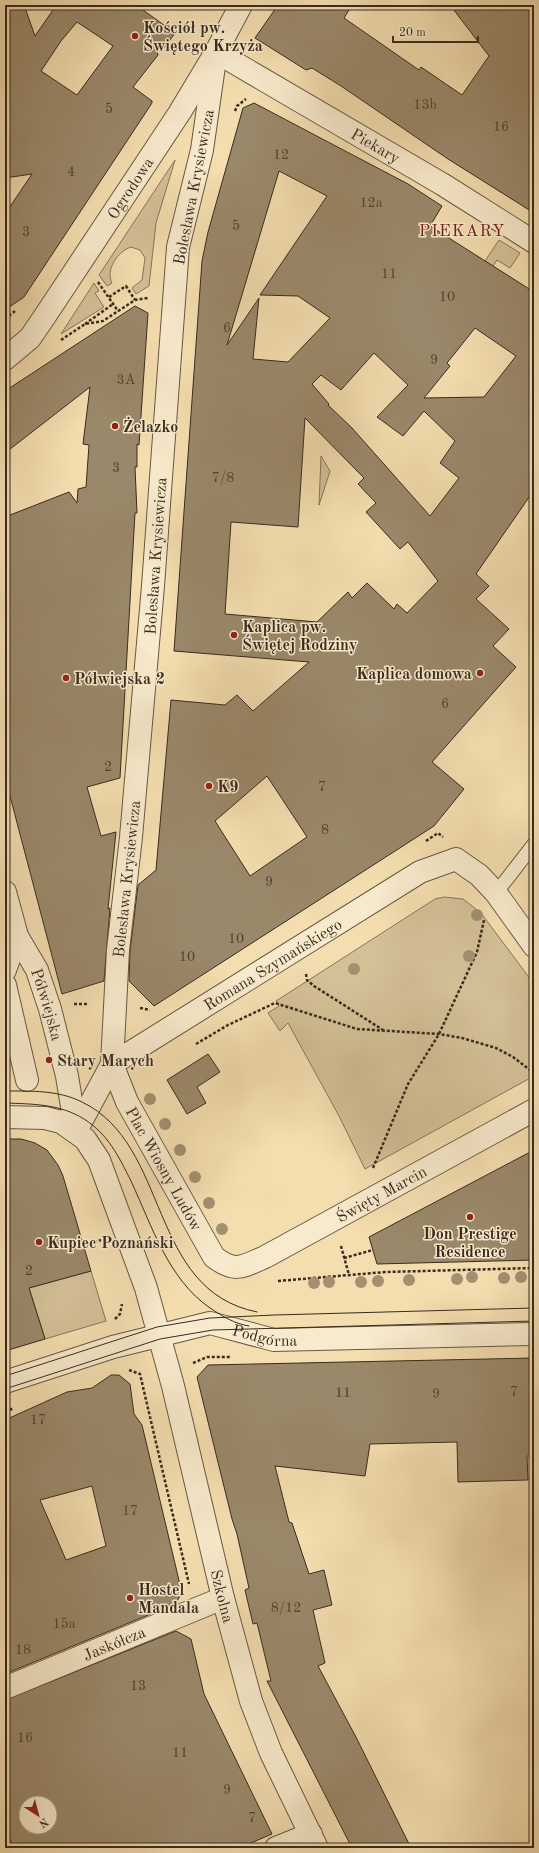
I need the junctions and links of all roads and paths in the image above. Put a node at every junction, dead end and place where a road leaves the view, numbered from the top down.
1 (241, 5) edge
2 (216, 52) junction
3 (248, 97) dead end
4 (235, 113) dead end
5 (534, 242) edge
6 (94, 276) dead end
7 (109, 297) junction
8 (152, 297) dead end
9 (135, 300) junction
10 (114, 304) junction
11 (118, 311) junction
12 (85, 324) junction
13 (56, 343) dead end
14 (5, 359) edge
15 (534, 844) edge
16 (5, 892) edge
17 (496, 893) junction
18 (17, 936) junction
19 (534, 946) edge
20 (297, 948) junction
21 (5, 970) edge
22 (5, 985) edge
23 (69, 1004) dead end
24 (91, 1004) dead end
25 (384, 1030) junction
26 (439, 1034) junction
27 (192, 1045) dead end
28 (112, 1064) junction
29 (534, 1072) edge
30 (26, 1080) dead end
31 (534, 1110) edge
32 (5, 1117) edge
33 (76, 1131) junction
34 (373, 1169) dead end
35 (100, 1232) dead end
36 (102, 1239) junction
37 (340, 1245) dead end
38 (105, 1246) dead end
39 (75, 1248) dead end
40 (373, 1250) dead end
41 (344, 1258) junction
42 (226, 1266) joint
43 (534, 1268) edge
44 (349, 1275) junction
45 (274, 1281) dead end
46 (124, 1298) dead end
47 (111, 1324) dead end
48 (158, 1334) junction
49 (534, 1334) edge
50 (128, 1370) dead end
51 (5, 1382) edge
52 (190, 1590) dead end
53 (223, 1598) junction
54 (5, 1688) edge
55 (314, 1841) edge
56 (276, 1848) edge

1 - 2 street, Ogrodowa
2 - 5 street, Piekary
2 - 14 street, Ogrodowa
2 - 28 street, Bolesława Krysiewicza
3 - 4 path
6 - 7 path
7 - 9 path
7 - 10 path
8 - 9 path
9 - 11 path
10 - 11 path
10 - 12 path
11 - 12 path
12 - 13 path
15 - 17 lane
16 - 18 street, Półwiejska
17 - 19 street
17 - 20 street, Romana Szymańskiego
17 - 26 path
18 - 21 street, Półwiejska
18 - 33 street, Półwiejska
20 - 25 path
20 - 28 street, Romana Szymańskiego
22 - 30 street, Półwiejska
23 - 24 path
25 - 26 path
25 - 27 path
26 - 29 path
26 - 34 path
28 - 33 street, Romana Szymańskiego
28 - 42 street, Plac Wiosny Ludów
31 - 42 street, Święty Marcin
32 - 33 street
33 - 48 street
35 - 36 path
36 - 38 path
36 - 39 path
37 - 41 path
40 - 41 path
41 - 44 path
43 - 44 path
44 - 45 path
46 - 47 path
48 - 49 street, Podgórna
48 - 51 street, Podgórna
48 - 53 street, Szkolna
50 - 52 path
53 - 54 street, Jaskółcza
53 - 55 street, Szkolna
55 - 56 street

